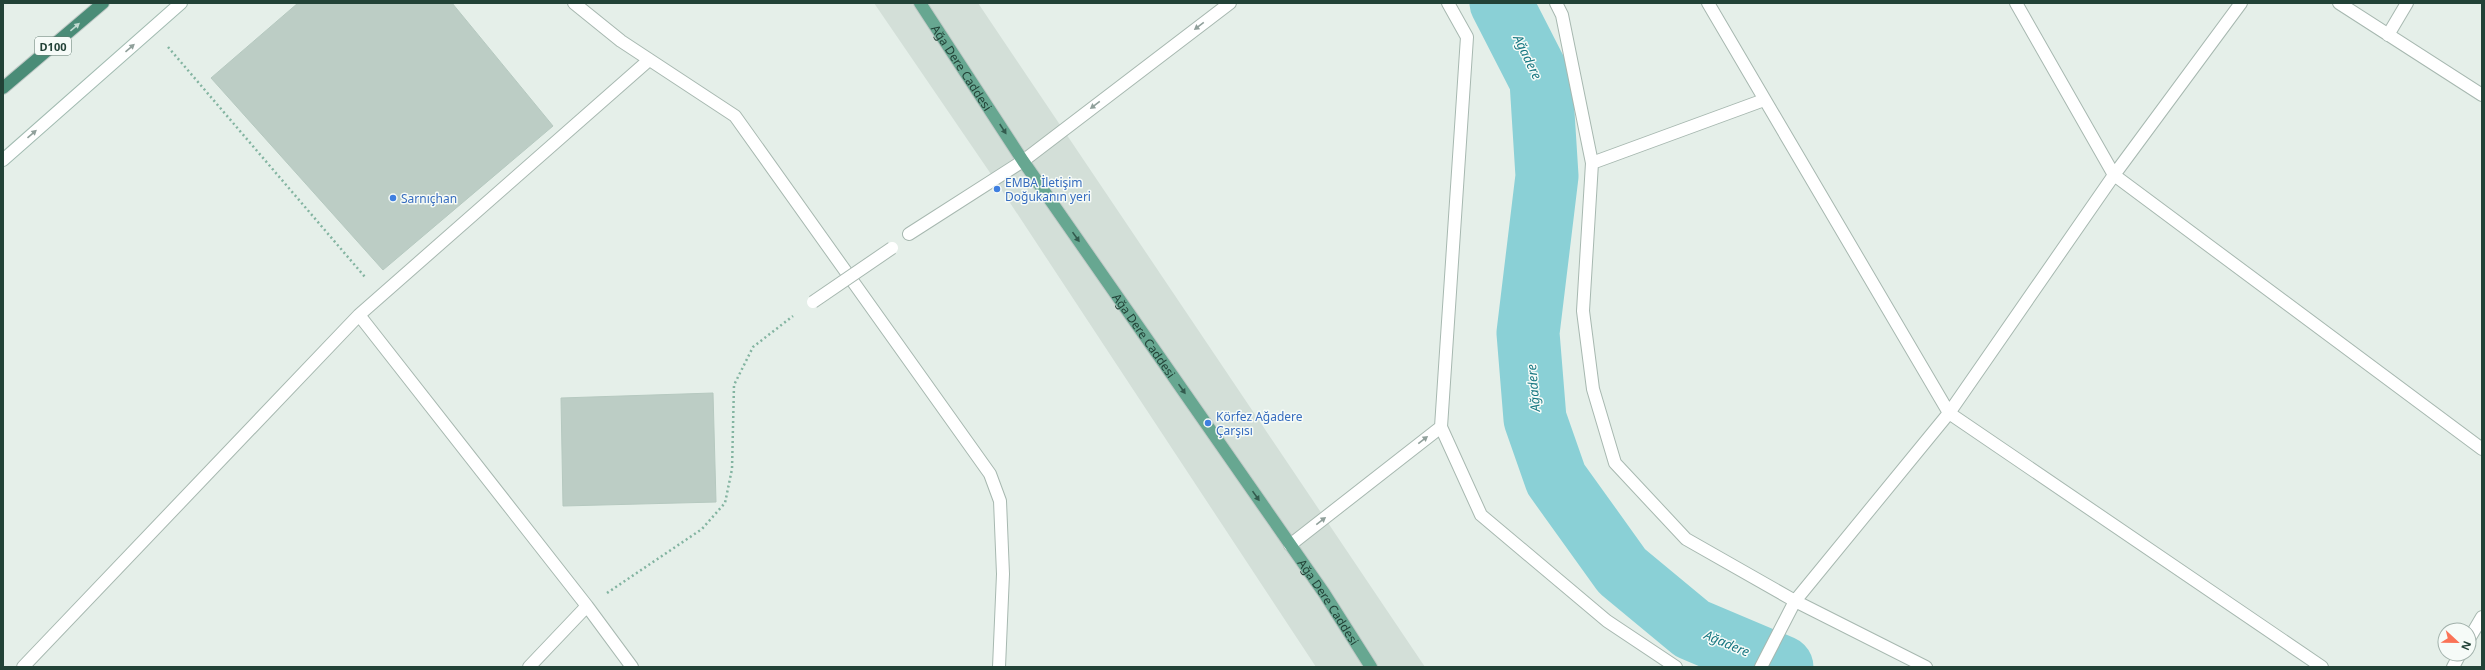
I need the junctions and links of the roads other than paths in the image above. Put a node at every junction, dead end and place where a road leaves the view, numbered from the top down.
1 (103, 3) edge
2 (181, 3) edge
3 (574, 3) edge
4 (920, 3) edge
5 (1230, 3) edge
6 (1448, 3) edge
7 (1556, 3) edge
8 (1708, 3) edge
9 (2016, 3) edge
10 (2241, 3) edge
11 (2340, 3) edge
12 (2407, 3) edge
13 (2388, 35) junction
14 (649, 60) junction
15 (3, 88) edge
16 (2482, 95) edge
17 (1764, 100) junction
18 (3, 160) edge
19 (1023, 161) junction
20 (1592, 163) junction
21 (2114, 175) junction
22 (909, 234) dead end
23 (892, 248) dead end
24 (813, 302) dead end
25 (359, 315) junction
26 (1949, 413) junction
27 (1441, 427) junction
28 (2482, 449) edge
29 (1290, 545) junction
30 (1794, 603) junction
31 (587, 606) junction
32 (23, 667) edge
33 (530, 667) edge
34 (632, 667) edge
35 (999, 667) edge
36 (1371, 667) edge
37 (1676, 667) edge
38 (1761, 667) edge
39 (1926, 667) edge
40 (2322, 667) edge

15 -> 1 highway, D100
18 -> 2 street
3 - 14 street
4 -> 19 main road, Ağa Dere Caddesi
5 -> 19 street
6 - 27 street
7 - 20 street
8 - 17 street
9 - 21 street
10 - 21 street
11 - 13 street
12 - 13 street
13 - 16 street
14 - 25 street
14 - 35 street
17 - 20 street
17 - 26 street
19 - 22 street
19 -> 29 main road, Ağa Dere Caddesi
20 - 30 street
21 - 26 street
21 - 28 street
23 - 24 street, bridge
25 - 31 street
25 - 32 street
26 - 30 street
26 - 40 street
29 -> 27 street
27 - 37 street
29 - 36 main road, Ağa Dere Caddesi
30 - 38 street
30 - 39 street
31 - 33 street
31 - 34 street

